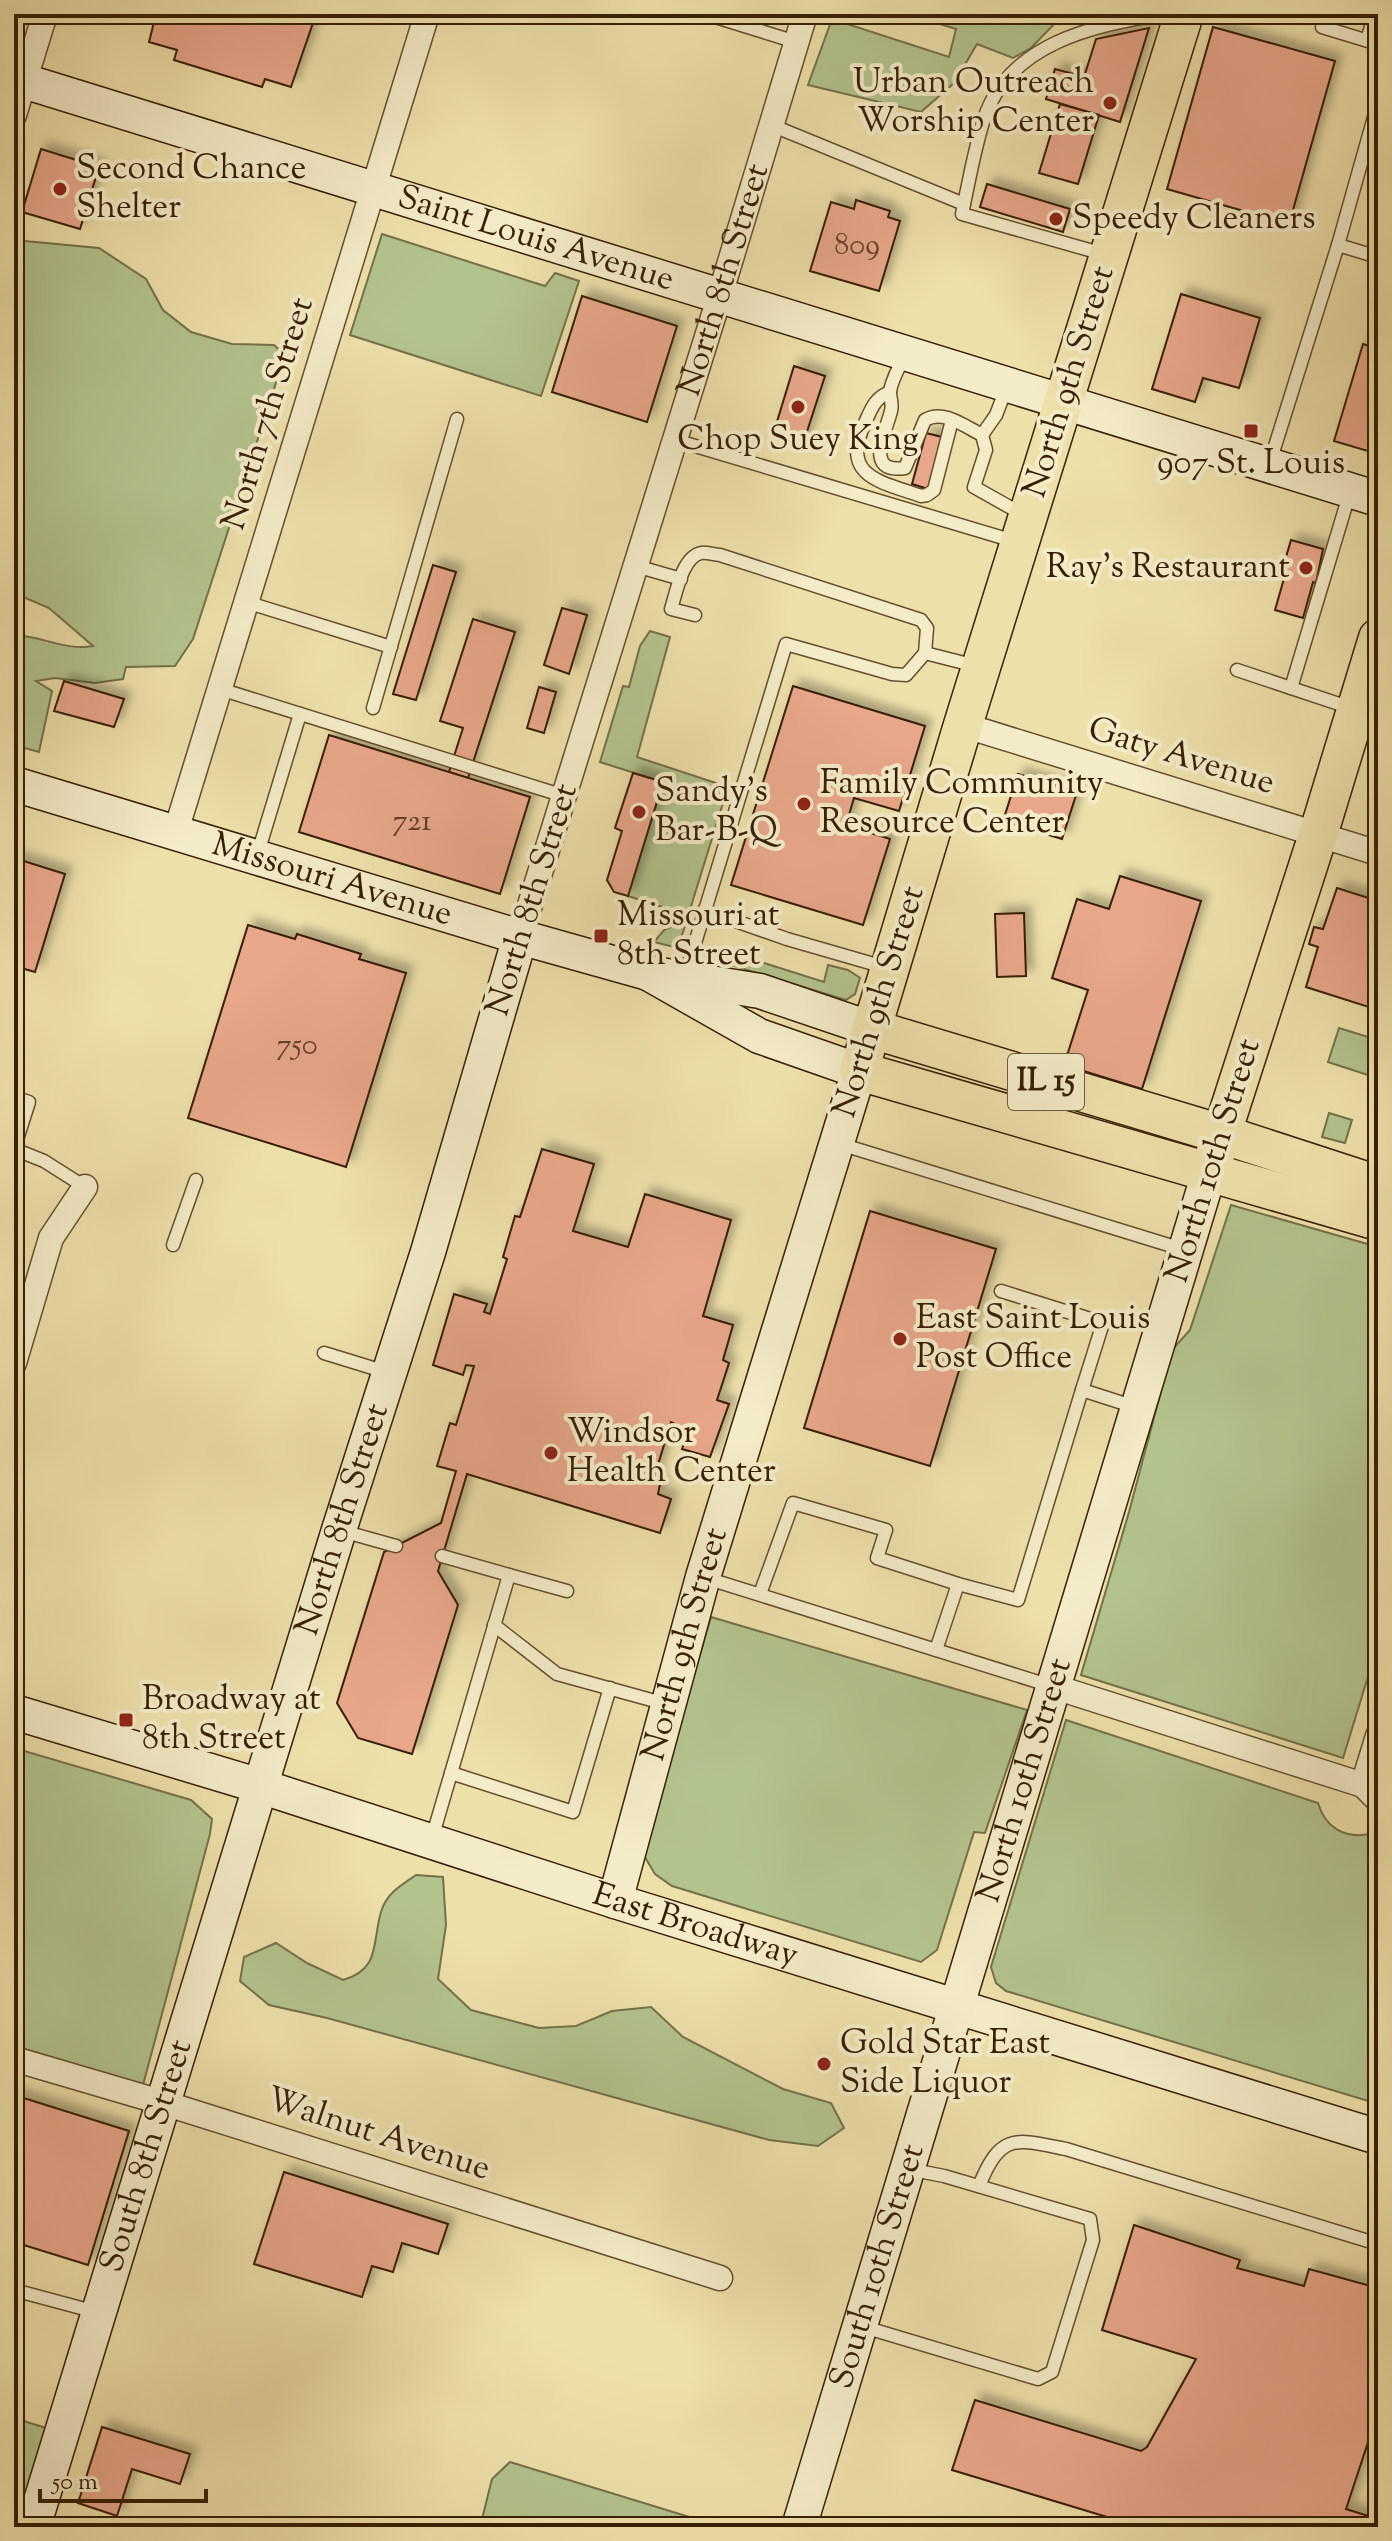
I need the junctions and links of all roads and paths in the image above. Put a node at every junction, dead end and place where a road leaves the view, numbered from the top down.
1 (45, 14) edge
2 (427, 14) edge
3 (706, 14) edge
4 (805, 14) edge
5 (1162, 14) edge
6 (1184, 14) edge
7 (1375, 14) edge
8 (1322, 27) dead end
9 (796, 42) junction
10 (1373, 42) edge
11 (19, 79) edge
12 (1378, 103) edge
13 (14, 115) edge
14 (771, 125) junction
15 (374, 187) junction
16 (964, 204) junction
17 (1338, 245) junction
18 (1110, 256) junction
19 (1378, 257) edge
20 (720, 295) junction
21 (905, 353) junction
22 (1008, 385) junction
23 (890, 392) junction
24 (1064, 402) junction
25 (457, 419) dead end
26 (952, 420) junction
27 (982, 435) junction
28 (675, 440) junction
29 (1269, 465) junction
30 (1364, 495) edge
31 (1024, 530) junction
32 (636, 566) junction
33 (681, 579) junction
34 (246, 602) junction
35 (695, 615) dead end
36 (1378, 638) edge
37 (391, 647) junction
38 (925, 653) junction
39 (981, 668) junction
40 (1237, 670) dead end
41 (1291, 688) junction
42 (220, 689) junction
43 (373, 708) dead end
44 (1356, 710) junction
45 (300, 714) junction
46 (963, 725) junction
47 (14, 784) edge
48 (564, 796) junction
49 (175, 834) junction
50 (1318, 835) junction
51 (1378, 853) edge
52 (257, 858) junction
53 (704, 910) junction
54 (520, 937) junction
55 (891, 969) junction
56 (648, 973) junction
57 (684, 979) junction
58 (872, 1029) junction
59 (859, 1071) junction
60 (14, 1097) edge
61 (1221, 1134) junction
62 (837, 1143) junction
63 (14, 1149) edge
64 (1209, 1173) junction
65 (196, 1180) dead end
66 (1378, 1185) edge
67 (85, 1187) joint
68 (1378, 1221) edge
69 (173, 1245) dead end
70 (1186, 1250) junction
71 (1001, 1291) dead end
72 (324, 1353) dead end
73 (14, 1363) edge
74 (389, 1373) junction
75 (1082, 1390) junction
76 (1139, 1408) junction
77 (339, 1530) junction
78 (396, 1546) dead end
79 (442, 1556) dead end
80 (509, 1575) junction
81 (703, 1577) junction
82 (958, 1584) junction
83 (567, 1591) dead end
84 (760, 1594) junction
85 (494, 1625) junction
86 (936, 1650) junction
87 (1055, 1687) junction
88 (610, 1688) junction
89 (668, 1704) junction
90 (14, 1712) edge
91 (1378, 1736) edge
92 (451, 1773) junction
93 (260, 1786) junction
94 (1370, 1792) edge
95 (431, 1841) junction
96 (615, 1901) junction
97 (956, 2006) junction
98 (14, 2059) edge
99 (164, 2103) junction
100 (1378, 2137) edge
101 (908, 2169) junction
102 (979, 2186) junction
103 (1378, 2244) edge
104 (720, 2278) dead end
105 (14, 2290) edge
106 (100, 2313) junction
107 (861, 2326) junction
108 (33, 2527) edge
109 (799, 2527) edge

1 - 11 street
2 - 15 street, North 7th Street
3 - 9 lane
4 - 9 street, North 8th Street
5 - 16 lane
6 - 18 main road, North 9th Street
7 - 10 lane
8 - 10 lane
9 - 14 street, North 8th Street
11 - 13 street
11 - 15 street, Saint Louis Avenue
12 - 17 lane
14 - 16 lane
14 - 20 street, North 8th Street
15 - 20 street, Saint Louis Avenue
15 - 34 street, North 7th Street
16 - 18 lane
17 - 19 lane
17 - 29 lane
18 - 24 main road, North 9th Street
20 - 21 street, Saint Louis Avenue
20 - 28 street, North 8th Street
21 - 22 street, Saint Louis Avenue
21 - 23 lane
22 - 24 street, Saint Louis Avenue
22 - 27 lane
23 - 26 lane
23 - 26 lane
24 - 29 street, Saint Louis Avenue
24 - 31 main road, North 9th Street
25 - 37 lane
26 - 27 lane
27 - 31 lane
28 - 31 lane
28 - 32 street, North 8th Street
29 - 30 street, Saint Louis Avenue
30 - 41 lane
31 - 39 main road, North 9th Street
32 - 33 lane
32 - 48 street, North 8th Street
33 - 35 lane
33 - 38 lane
34 - 37 lane
34 - 42 street, North 7th Street
36 - 44 main road, North 10th Street
37 - 43 lane
38 - 39 lane
38 - 53 lane
39 - 46 main road, North 9th Street
40 - 41 lane
41 - 44 lane
42 - 45 lane
42 - 49 street, North 7th Street
44 - 50 main road, North 10th Street
45 - 48 lane
45 - 52 lane
46 - 50 street, Gaty Avenue
46 - 55 main road, North 9th Street
47 - 49 street, Missouri Avenue
48 - 54 street, North 8th Street
49 - 52 street, Missouri Avenue
50 - 51 street, Gaty Avenue
50 - 61 main road, North 10th Street
52 - 54 street, Missouri Avenue
53 - 55 lane
53 - 57 lane
54 - 56 street, Missouri Avenue
54 - 74 street, North 8th Street
55 - 58 main road, North 9th Street
56 - 57 street, Missouri Avenue
56 - 59 street, Missouri Avenue
57 - 58 street, Missouri Avenue
58 - 59 main road, North 9th Street
58 - 61 main road, Missouri Avenue / IL 15
59 - 62 street, North 9th Street
59 - 64 main road, Missouri Avenue
60 - 63 lane
61 - 64 main road, North 10th Street
61 - 66 main road, Missouri Avenue / IL 15
62 - 70 lane
62 - 81 street, North 9th Street
63 - 67 lane
64 - 68 main road, Missouri Avenue
64 - 70 street, North 10th Street
65 - 69 lane
67 - 73 street
70 - 76 street, North 10th Street
71 - 75 lane
72 - 74 lane
74 - 77 street, North 8th Street
75 - 76 lane
75 - 82 lane
76 - 87 street, North 10th Street
77 - 78 lane
77 - 93 street, North 8th Street
79 - 80 lane
80 - 83 lane
80 - 85 lane
81 - 84 lane
81 - 89 street, North 9th Street
82 - 84 lane
82 - 86 lane
84 - 86 lane
85 - 88 lane
85 - 92 lane
86 - 87 lane
87 - 94 street
87 - 97 street, North 10th Street
88 - 89 lane
88 - 92 lane
89 - 96 street, North 9th Street
90 - 93 street, East Broadway
91 - 94 street
92 - 95 lane
93 - 95 street, East Broadway
93 - 99 street, South 8th Street
95 - 96 street, East Broadway
96 - 97 street, East Broadway
97 - 100 street, East Broadway
97 - 101 street, South 10th Street
98 - 99 street, Walnut Avenue
99 - 104 street, Walnut Avenue
99 - 106 street, South 8th Street
101 - 102 lane
101 - 107 street, South 10th Street
102 - 103 lane
102 - 107 lane
105 - 106 lane
106 - 108 street, South 8th Street
107 - 109 street, South 10th Street

